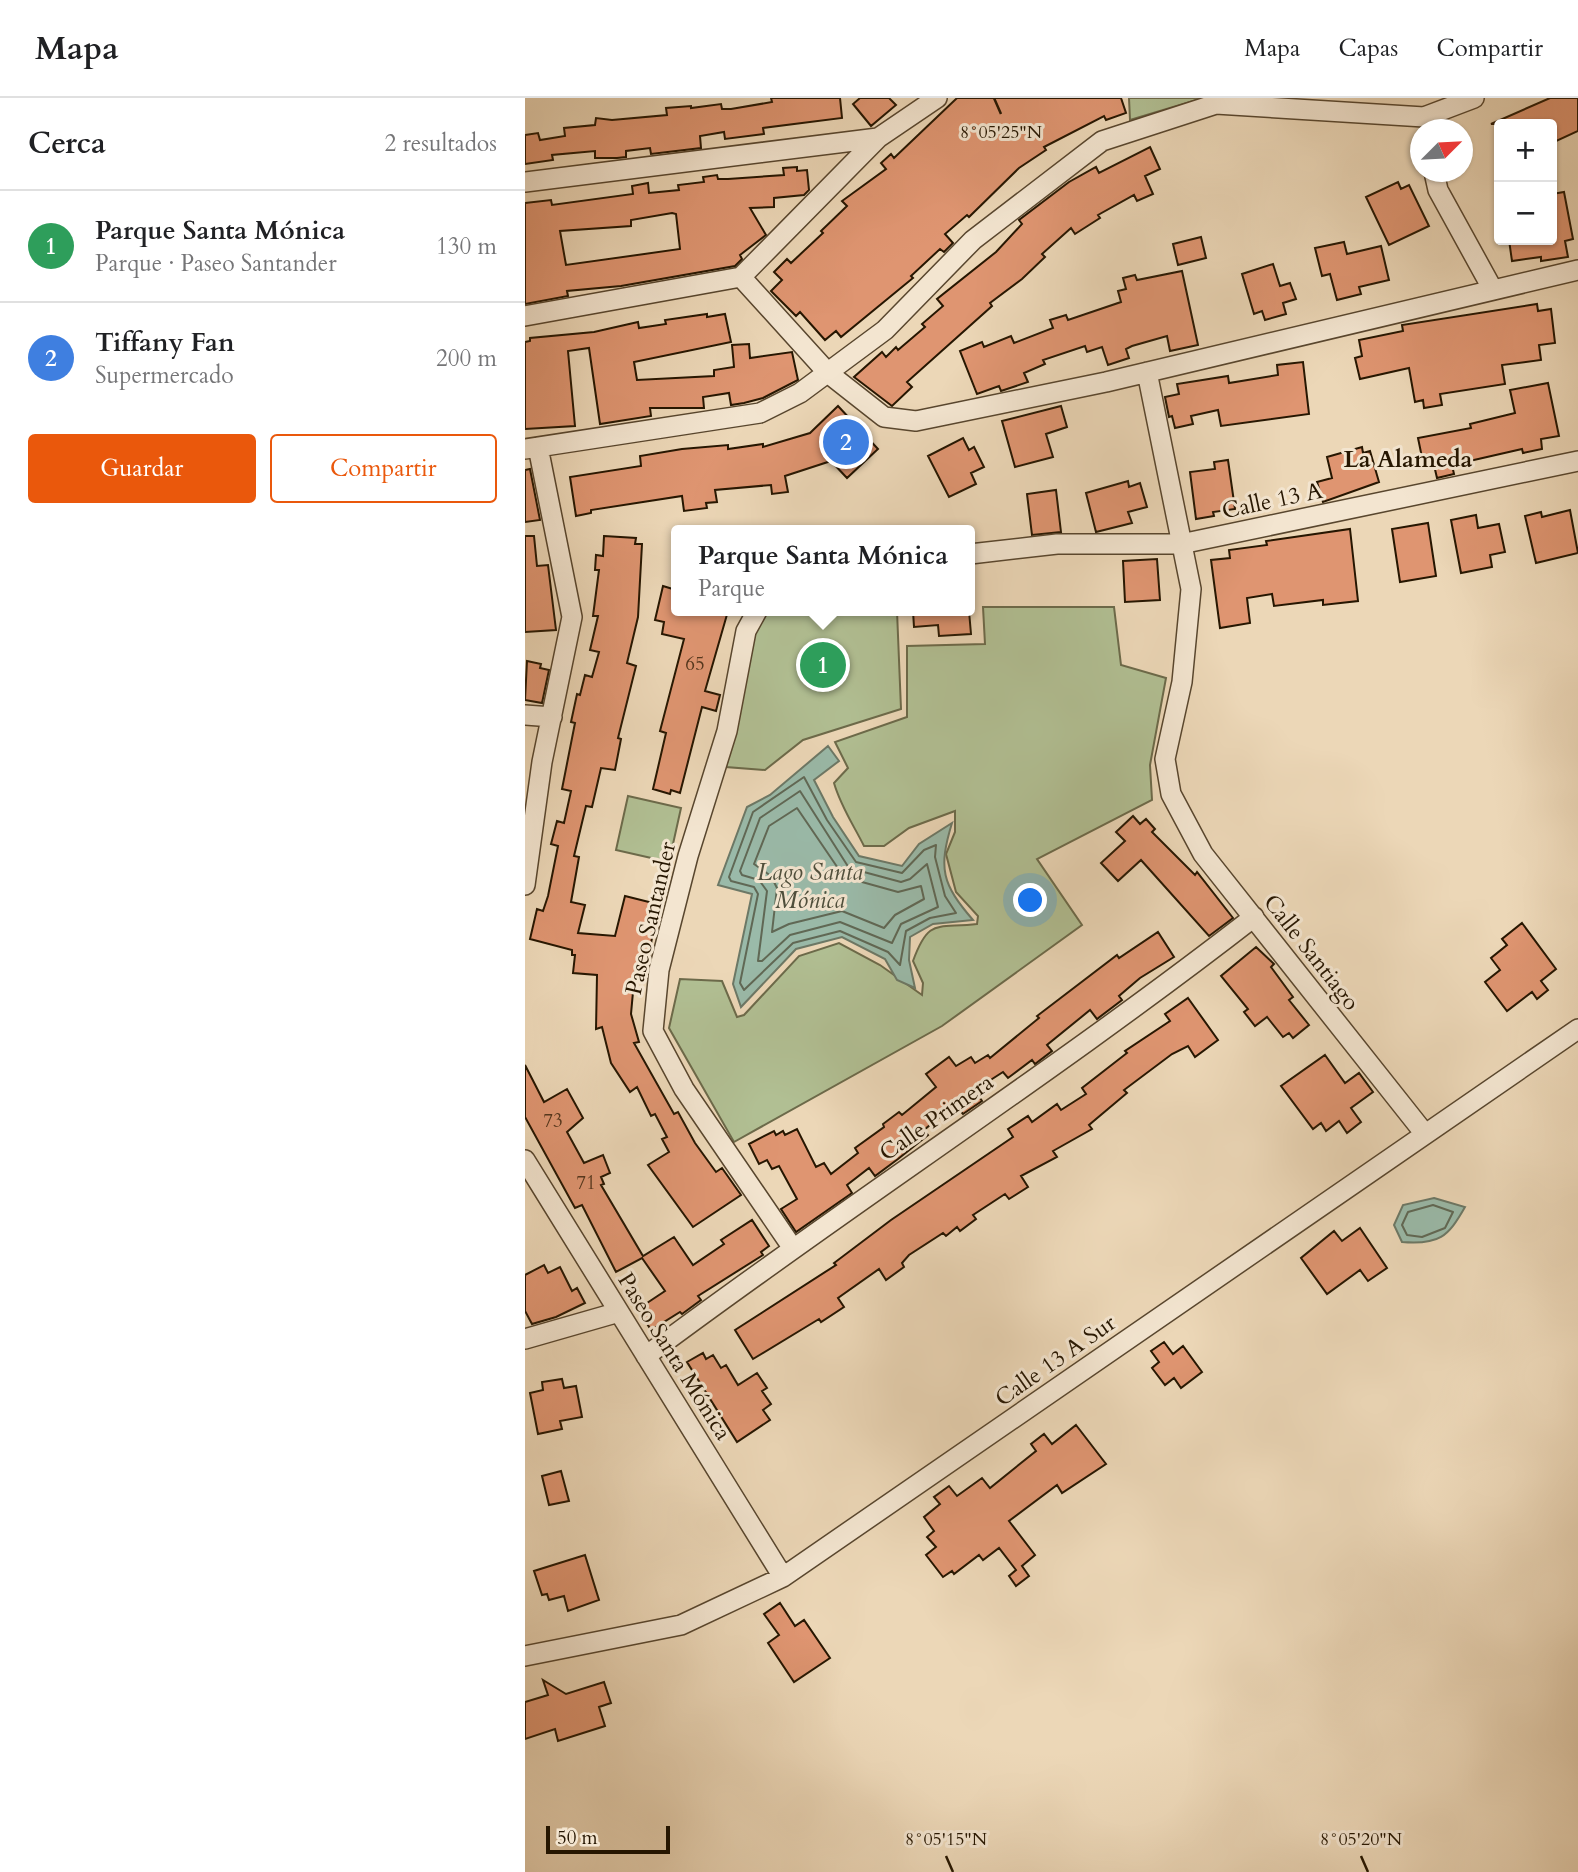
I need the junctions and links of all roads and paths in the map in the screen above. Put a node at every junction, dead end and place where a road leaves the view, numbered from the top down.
1 (937, 98) edge
2 (1474, 98) edge
3 (1217, 101) edge
4 (1434, 119) edge
5 (1410, 121) edge
6 (879, 138) junction
7 (525, 182) edge
8 (1436, 182) edge
9 (1578, 270) edge
10 (741, 277) junction
11 (1493, 290) junction
12 (525, 316) edge
13 (1147, 372) junction
14 (828, 373) junction
15 (532, 448) edge
16 (1578, 461) edge
17 (1181, 544) junction
18 (975, 554) edge
19 (754, 616) edge
20 (525, 715) edge
21 (551, 717) junction
22 (526, 874) edge
23 (1254, 917) junction
24 (1578, 1029) edge
25 (1425, 1134) junction
26 (525, 1160) edge
27 (792, 1247) junction
28 (619, 1312) junction
29 (525, 1339) edge
30 (646, 1356) junction
31 (783, 1577) junction
32 (525, 1656) edge

1 - 6 street
2 - 4 street
3 - 5 street
3 - 14 street
6 - 7 street
6 - 10 street
8 - 11 street
9 - 11 street
10 - 12 street
10 - 14 street
11 - 13 street
13 - 14 street
13 - 17 street, Calle Santiago
14 - 15 street
15 - 21 street
16 - 17 street, Calle 13 A
17 - 18 street
17 - 23 street, Calle Santiago
19 - 27 street, Paseo Santander
20 - 21 street
21 - 22 street
23 - 25 street, Calle Santiago
23 - 27 street, Calle Primera
24 - 25 street, Calle 13 A Sur
25 - 31 street, Calle 13 A Sur
26 - 28 street, Paseo Santa Mónica
27 - 30 street, Calle Primera
28 - 29 street
28 - 30 street, Paseo Santa Mónica
30 - 31 street, Paseo Santa Mónica
31 - 32 street, Calle 13 A Sur

